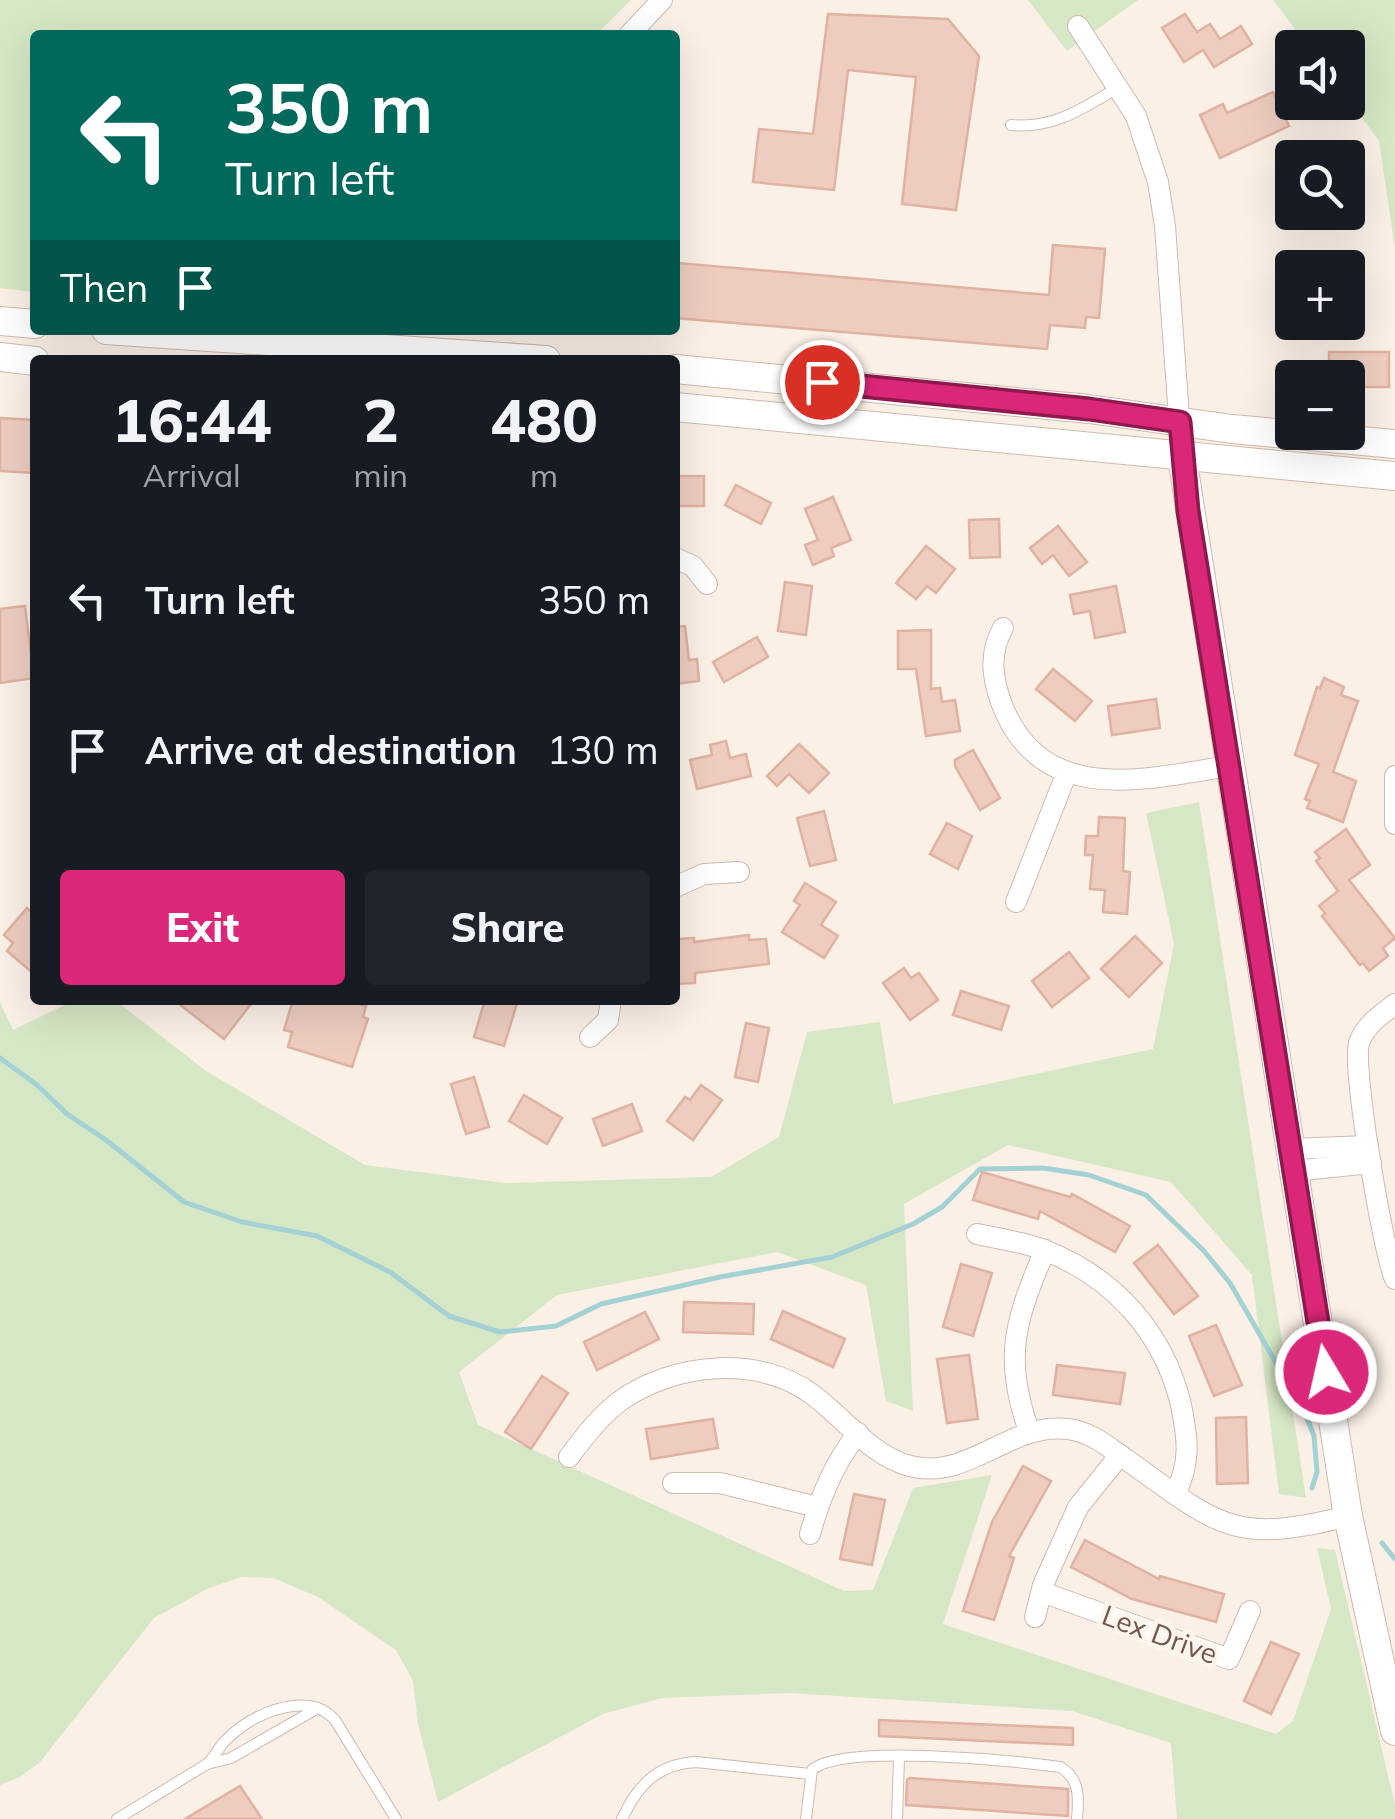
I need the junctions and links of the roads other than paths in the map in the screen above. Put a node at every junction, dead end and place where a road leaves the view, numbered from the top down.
1 (662, 0) edge
2 (1078, 26) dead end
3 (634, 30) edge
4 (1120, 87) junction
5 (1012, 125) dead end
6 (0, 320) edge
7 (30, 323) edge
8 (158, 335) edge
9 (305, 349) edge
10 (436, 355) edge
11 (0, 357) edge
12 (30, 360) edge
13 (680, 369) edge
14 (680, 407) edge
15 (1180, 422) junction
16 (1395, 444) edge
17 (1182, 457) junction
18 (1395, 476) edge
19 (680, 560) edge
20 (708, 584) dead end
21 (1002, 628) dead end
22 (1229, 766) junction
23 (1067, 772) junction
24 (1395, 776) edge
25 (1395, 824) edge
26 (740, 872) dead end
27 (680, 885) edge
28 (1016, 902) dead end
29 (1395, 1004) edge
30 (611, 1005) edge
31 (590, 1037) dead end
32 (1370, 1154) junction
33 (1291, 1160) junction
34 (977, 1234) dead end
35 (1044, 1250) junction
36 (1395, 1279) edge
37 (1030, 1431) junction
38 (858, 1433) junction
39 (1120, 1455) junction
40 (569, 1457) dead end
41 (673, 1483) dead end
42 (1175, 1494) junction
43 (818, 1507) junction
44 (1348, 1516) junction
45 (810, 1534) dead end
46 (1042, 1592) junction
47 (1250, 1612) dead end
48 (1035, 1617) dead end
49 (318, 1708) junction
50 (1395, 1731) edge
51 (898, 1757) junction
52 (208, 1764) junction
53 (810, 1774) junction
54 (117, 1819) edge
55 (396, 1819) edge
56 (622, 1819) edge
57 (806, 1819) edge
58 (897, 1819) edge
59 (1077, 1819) edge

1 - 3 street
2 - 4 street
4 - 5 lane
4 - 15 street
6 - 7 main road
8 - 9 main road
9 - 10 main road
11 - 12 main road
13 - 15 main road
14 - 17 main road
15 - 16 main road
15 - 17 street
17 - 18 main road
17 - 22 main road
19 - 20 street
21 - 23 street
22 - 23 street
22 - 33 main road
23 - 28 street
24 - 25 street
26 - 27 street
29 - 32 street
30 - 31 street
32 - 33 street
32 - 36 street
33 - 44 main road
34 - 35 street
35 - 37 street
35 - 42 street
37 - 38 street
37 - 39 street
38 - 40 street
38 - 43 street
39 - 42 street
39 - 46 street
41 - 43 street
42 - 44 street
43 - 45 street
44 - 50 main road
46 - 47 street, Lex Drive
46 - 48 street
49 - 52 lane
49 - 52 lane
49 - 55 lane
51 - 53 lane
51 - 58 lane
51 - 59 lane
52 - 54 lane
53 - 56 lane
53 - 57 lane

